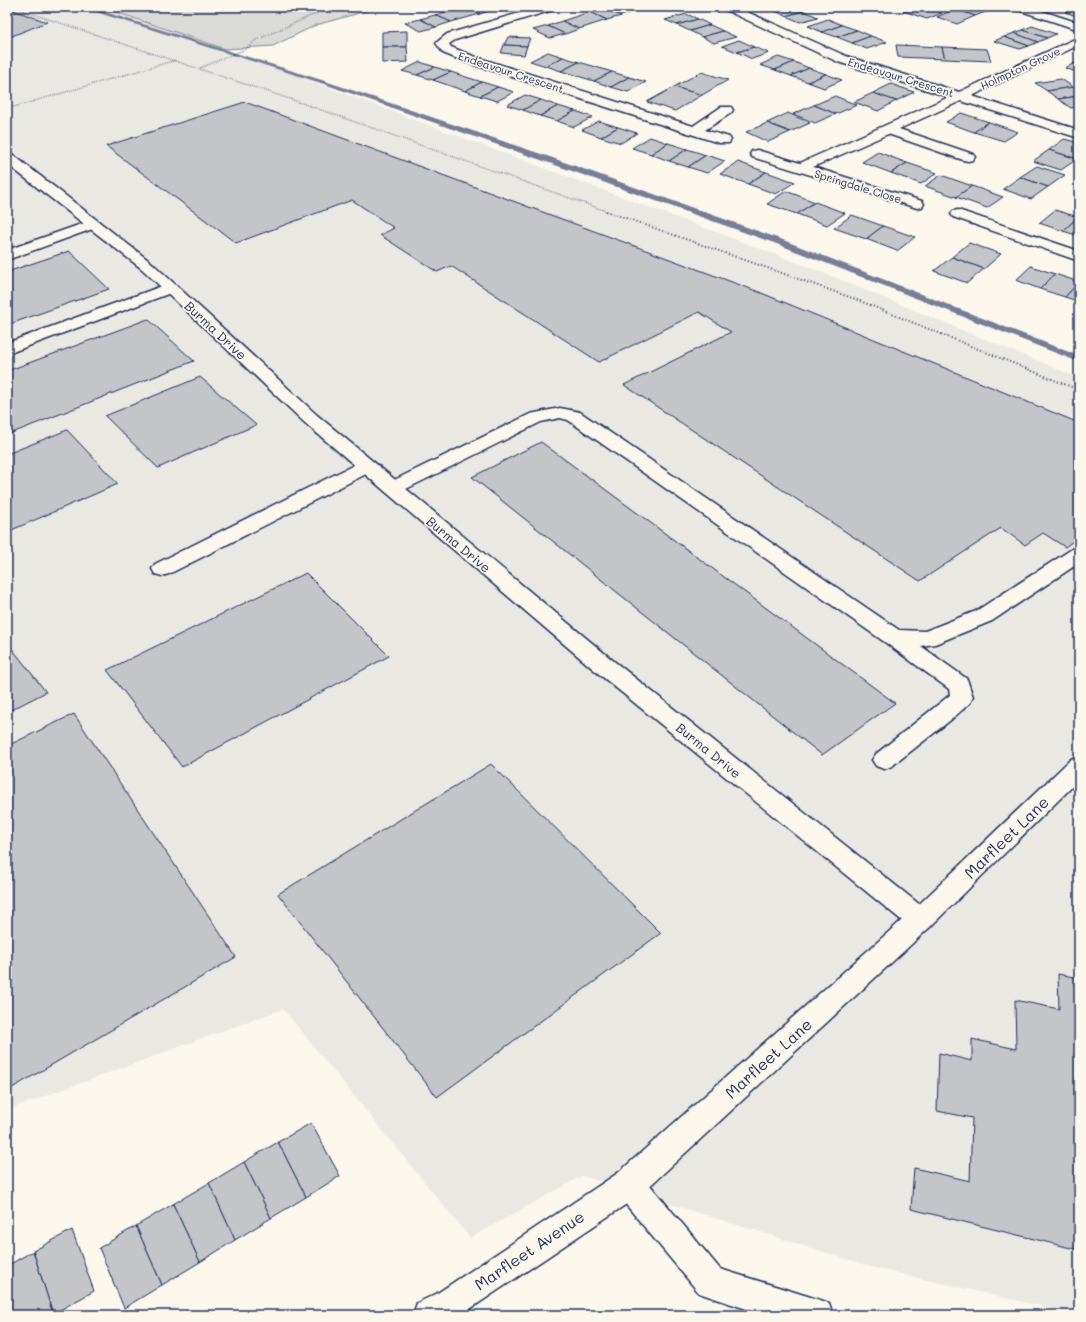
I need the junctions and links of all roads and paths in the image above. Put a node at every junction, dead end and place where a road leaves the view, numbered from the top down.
1 (12, 7) edge
2 (331, 7) edge
3 (552, 7) edge
4 (727, 7) edge
5 (1019, 7) edge
6 (1079, 27) edge
7 (1079, 41) edge
8 (176, 60) junction
9 (200, 68) junction
10 (961, 96) junction
11 (7, 109) edge
12 (726, 110) dead end
13 (887, 129) junction
14 (695, 130) junction
15 (1079, 134) edge
16 (724, 140) dead end
17 (757, 154) dead end
18 (968, 157) dead end
19 (7, 158) edge
20 (800, 168) junction
21 (917, 204) dead end
22 (958, 214) dead end
23 (93, 224) junction
24 (7, 255) edge
25 (1079, 256) edge
26 (170, 288) junction
27 (7, 349) edge
28 (1079, 390) edge
29 (367, 466) junction
30 (392, 488) junction
31 (1079, 554) edge
32 (162, 569) dead end
33 (894, 638) junction
34 (884, 760) dead end
35 (1079, 765) edge
36 (920, 920) junction
37 (629, 1184) junction
38 (429, 1315) edge
39 (817, 1315) edge

1 - 8 path
2 - 9 path
3 - 14 street, Endeavour Crescent
4 - 10 street, Endeavour Crescent
5 - 6 street
7 - 10 street, Holmpton Grove
8 - 9 path
8 - 11 path
9 - 28 path
10 - 13 street, Springdale Close
10 - 15 street, Endeavour Crescent
12 - 14 street
13 - 18 street
13 - 20 street, Springdale Close
14 - 16 street, Endeavour Crescent
17 - 20 street, Springdale Close
19 - 23 street, Burma Drive
20 - 21 street, Springdale Close
22 - 25 street
23 - 24 street
23 - 26 street, Burma Drive
26 - 27 street
26 - 29 street, Burma Drive
29 - 30 street, Burma Drive
29 - 32 street
30 - 33 street
30 - 36 street, Burma Drive
31 - 33 street
33 - 34 street
35 - 36 street, Marfleet Lane
36 - 37 street, Marfleet Lane
37 - 38 street, Marfleet Avenue
37 - 39 street

